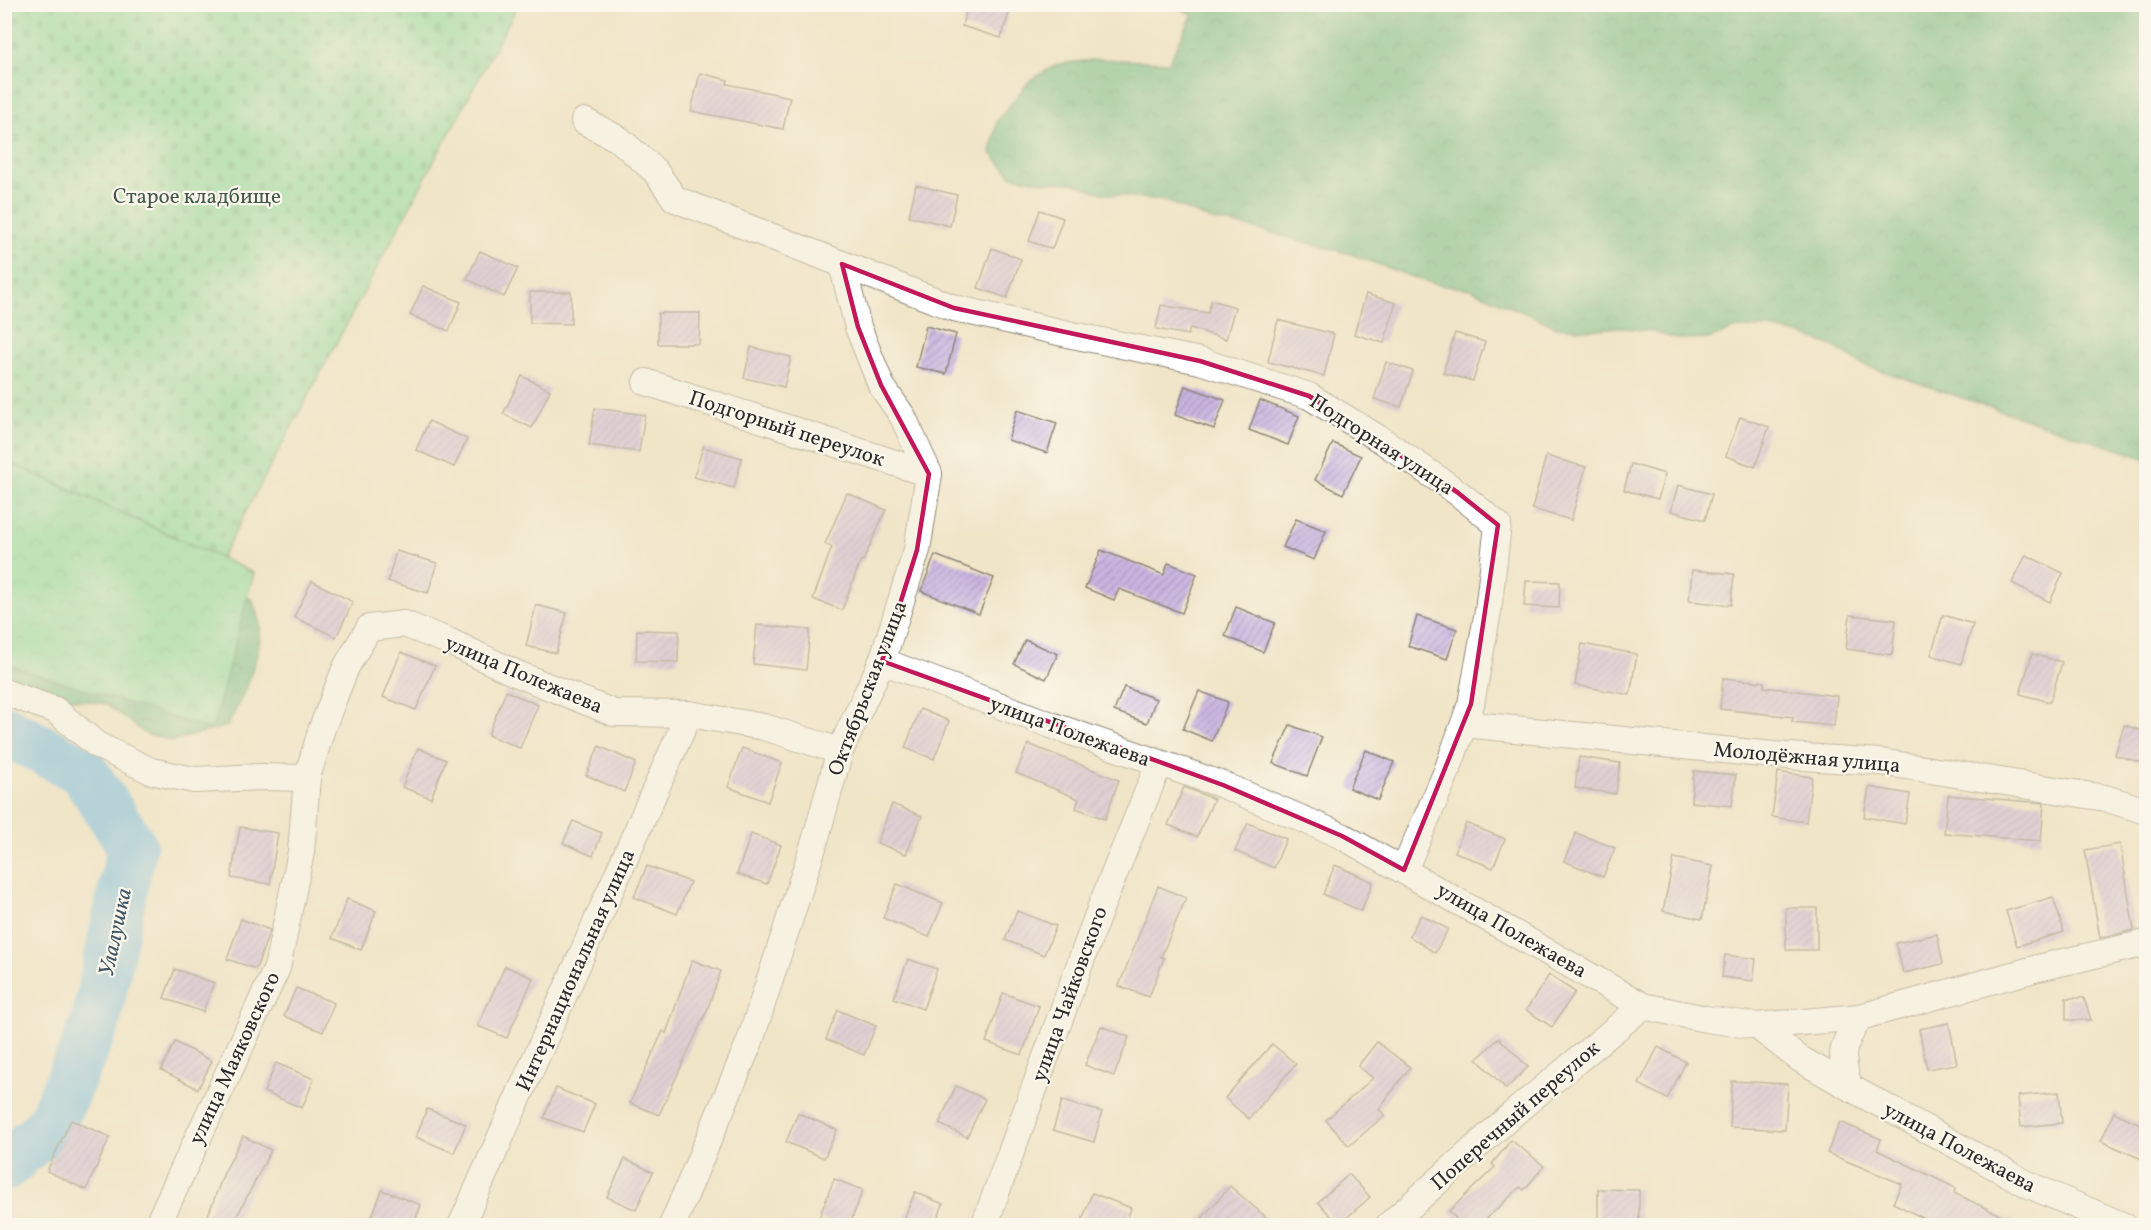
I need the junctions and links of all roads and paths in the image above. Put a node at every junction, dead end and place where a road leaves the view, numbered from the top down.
1 (584, 121) dead end
2 (842, 264) junction
3 (646, 382) dead end
4 (929, 474) junction
5 (882, 661) junction
6 (4, 692) edge
7 (689, 714) junction
8 (1464, 724) junction
9 (840, 751) junction
10 (1160, 764) junction
11 (307, 778) junction
12 (2146, 811) edge
13 (1404, 870) junction
14 (2146, 944) edge
15 (1643, 1006) junction
16 (1860, 1017) junction
17 (1757, 1026) junction
18 (1849, 1087) junction
19 (157, 1226) edge
20 (461, 1226) edge
21 (672, 1226) edge
22 (984, 1226) edge
23 (1388, 1226) edge
24 (2124, 1226) edge

1 - 2 street
2 - 4 street
2 - 8 street, Подгорная улица
3 - 4 street, Подгорный переулок
4 - 5 street, Октябрьская улица
5 - 9 street, Октябрьская улица
5 - 10 street, улица Полежаева
6 - 11 street
7 - 9 street, улица Полежаева
7 - 11 street, улица Полежаева
7 - 20 street, Интернациональная улица
8 - 12 street, Молодёжная улица
8 - 13 street, Подгорная улица
9 - 21 street, Октябрьская улица
10 - 13 street, улица Полежаева
10 - 22 street, улица Чайковского
11 - 19 street, улица Маяковского
13 - 15 street, улица Полежаева
14 - 16 street
15 - 17 street, улица Полежаева
15 - 23 street, Поперечный переулок
16 - 17 street
16 - 18 street
17 - 18 street, улица Полежаева
18 - 24 street, улица Полежаева

